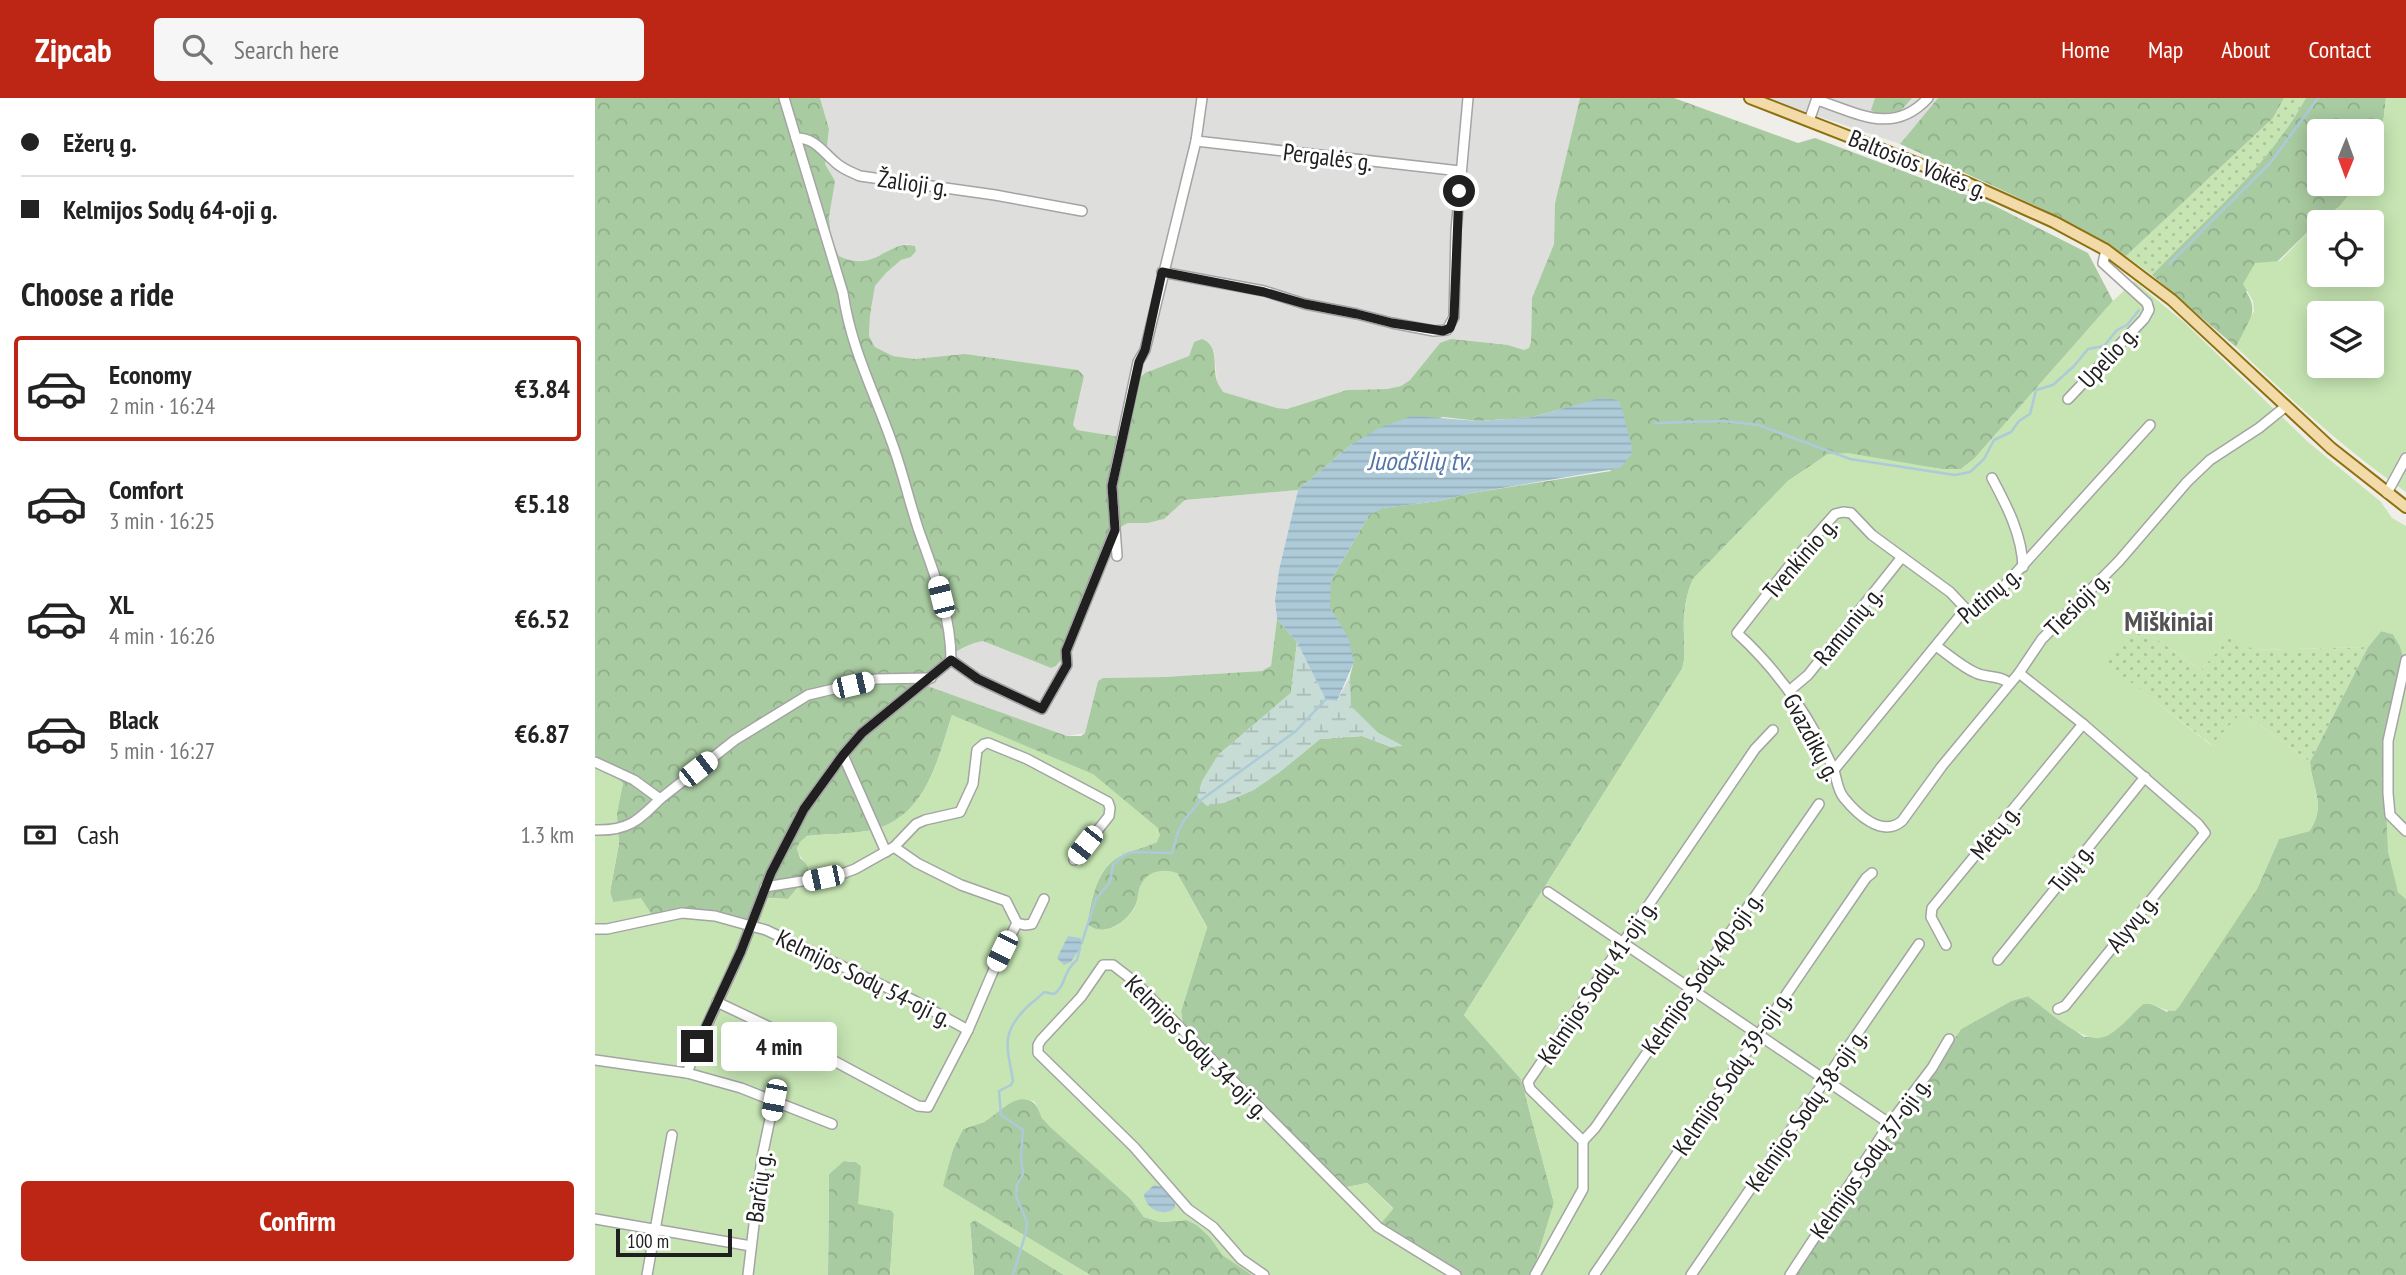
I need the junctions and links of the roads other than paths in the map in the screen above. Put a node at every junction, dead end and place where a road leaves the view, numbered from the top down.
1 (784, 98) edge
2 (1202, 98) edge
3 (1468, 98) edge
4 (1750, 98) edge
5 (1928, 98) edge
6 (1817, 99) edge
7 (1809, 121) junction
8 (796, 138) junction
9 (1196, 141) junction
10 (1460, 171) junction
11 (1082, 211) dead end
12 (2106, 250) junction
13 (1162, 272) junction
14 (2068, 399) dead end
15 (2285, 407) junction
16 (2150, 425) dead end
17 (2406, 458) edge
18 (1992, 478) dead end
19 (2387, 494) junction
20 (2406, 507) edge
21 (1115, 530) junction
22 (1117, 556) dead end
23 (1902, 557) junction
24 (2023, 567) junction
25 (1967, 610) junction
26 (1737, 633) joint
27 (1936, 646) junction
28 (951, 660) junction
29 (2406, 661) edge
30 (2019, 673) junction
31 (931, 678) junction
32 (2010, 683) junction
33 (1789, 691) junction
34 (2083, 724) junction
35 (1773, 730) dead end
36 (843, 755) junction
37 (595, 762) edge
38 (1834, 771) junction
39 (2145, 777) junction
40 (660, 799) junction
41 (1819, 804) dead end
42 (1894, 827) joint
43 (595, 830) edge
44 (2406, 831) edge
45 (890, 850) junction
46 (1074, 860) dead end
47 (1872, 873) dead end
48 (765, 887) junction
49 (1548, 892) dead end
50 (1044, 898) dead end
51 (1017, 923) junction
52 (751, 926) junction
53 (595, 929) edge
54 (1624, 943) junction
55 (1919, 944) dead end
56 (1946, 945) dead end
57 (1998, 960) dead end
58 (1691, 989) junction
59 (717, 1002) junction
60 (2058, 1009) dead end
61 (968, 1030) junction
62 (1758, 1035) junction
63 (1949, 1039) dead end
64 (595, 1060) edge
65 (687, 1073) junction
66 (1826, 1081) junction
67 (774, 1100) junction
68 (832, 1124) dead end
69 (1888, 1126) junction
70 (672, 1135) dead end
71 (1583, 1141) junction
72 (595, 1219) edge
73 (655, 1231) junction
74 (751, 1246) junction
75 (647, 1275) edge
76 (748, 1275) edge
77 (1264, 1275) edge
78 (1456, 1275) edge
79 (1535, 1275) edge
80 (1594, 1275) edge
81 (1691, 1275) edge
82 (1790, 1275) edge

1 - 8 street
2 - 9 street
3 - 10 street
4 - 7 main road, Baltosios Vokės g.
5 - 6 street
6 - 7 street
7 - 12 main road, Baltosios Vokės g.
8 - 11 street, Žalioji g.
8 - 28 street
9 - 10 street, Pergalės g.
9 - 13 street
10 - 13 street
12 - 14 street, Upelio g.
12 - 15 main road, Baltosios Vokės g.
13 - 21 street
15 - 19 main road, Baltosios Vokės g.
15 - 30 street, Tiesioji g.
16 - 24 street, Putinų g.
17 - 19 street
18 - 24 street
19 - 20 main road, Baltosios Vokės g.
21 - 22 street
21 - 28 street
23 - 25 street, Tvenkinio g.
23 - 26 street, Tvenkinio g.
23 - 33 street, Ramunių g.
24 - 25 street, Putinų g.
25 - 27 street, Putinų g.
26 - 33 street, Gvazdikų g.
27 - 32 street
27 - 38 street, Putinų g.
28 - 31 street
29 - 44 street
30 - 32 street, Tiesioji g.
30 - 34 street
31 - 36 street
31 - 40 street
32 - 42 street, Tiesioji g.
33 - 38 street, Gvazdikų g.
34 - 39 street
34 - 56 street, Mėtų g.
35 - 54 street, Kelmijos Sodų 41-oji g.
36 - 45 street
36 - 48 street
37 - 40 street
38 - 42 street, Gvazdikų g.
39 - 57 street, Tujų g.
39 - 60 street, Alyvų g.
40 - 43 street
41 - 58 street, Kelmijos Sodų 40-oji g.
45 - 46 street
45 - 48 street
45 - 51 street
47 - 62 street, Kelmijos Sodų 39-oji g.
48 - 52 street
49 - 54 street
50 - 51 street
51 - 61 street
52 - 53 street, Kelmijos Sodų 54-oji g.
52 - 59 street
52 - 61 street, Kelmijos Sodų 54-oji g.
54 - 58 street
54 - 71 street, Kelmijos Sodų 41-oji g.
55 - 66 street, Kelmijos Sodų 38-oji g.
58 - 62 street
58 - 71 street, Kelmijos Sodų 40-oji g.
59 - 61 street
59 - 65 street
62 - 66 street
62 - 80 street, Kelmijos Sodų 39-oji g.
63 - 69 street, Kelmijos Sodų 37-oji g.
64 - 65 street
65 - 67 street
66 - 69 street
66 - 81 street, Kelmijos Sodų 38-oji g.
67 - 68 street
67 - 74 street, Barčių g.
69 - 82 street, Kelmijos Sodų 37-oji g.
70 - 73 street
71 - 79 street
72 - 73 street
73 - 74 street
73 - 75 street
74 - 76 street, Barčių g.
77 - 78 street, Kelmijos Sodų 34-oji g.

